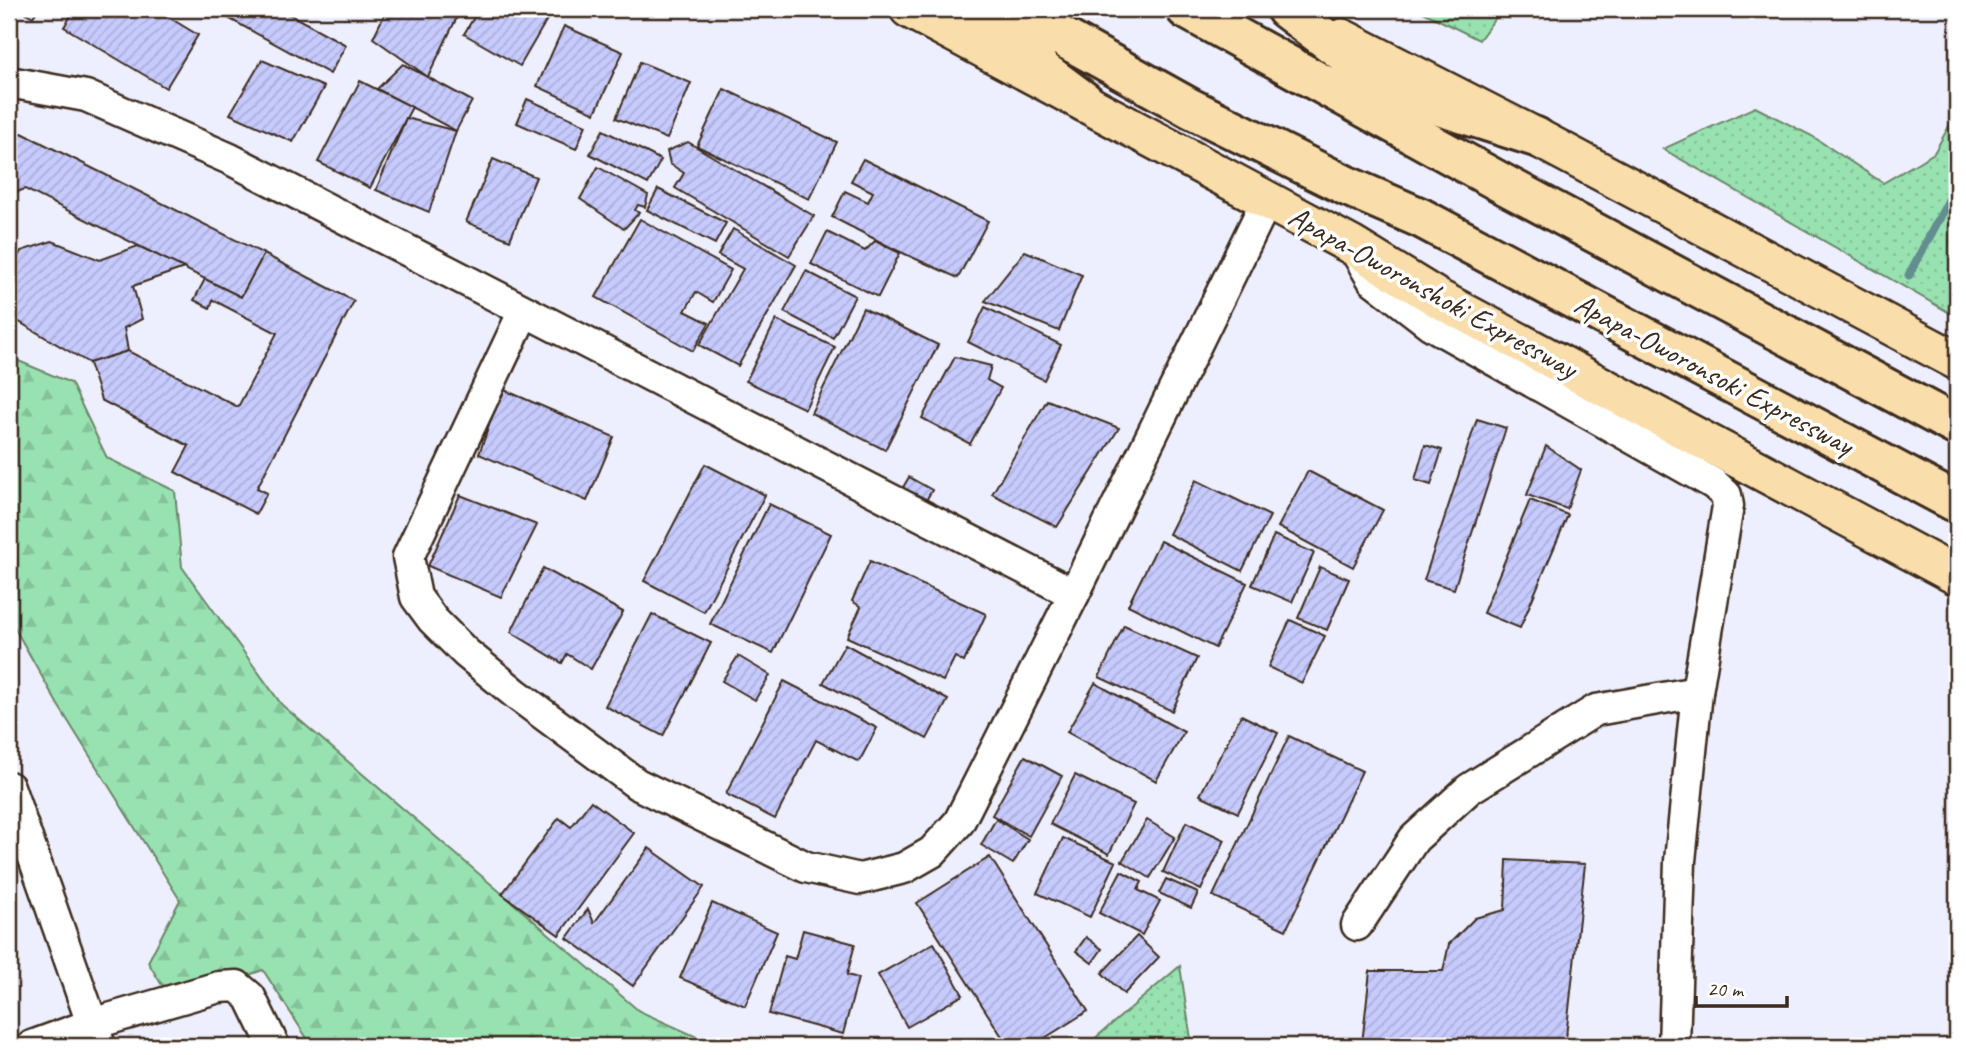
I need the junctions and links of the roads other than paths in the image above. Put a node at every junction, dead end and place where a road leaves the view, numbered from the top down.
1 (909, 9) edge
2 (938, 9) edge
3 (1012, 9) edge
4 (1186, 9) edge
5 (1285, 9) edge
6 (969, 15) edge
7 (1254, 45) junction
8 (9, 82) edge
9 (1399, 95) junction
10 (1084, 103) junction
11 (1190, 108) junction
12 (1536, 137) junction
13 (1507, 186) junction
14 (1267, 200) junction
15 (1471, 244) joint
16 (1352, 245) junction
17 (524, 311) junction
18 (1957, 361) edge
19 (1957, 426) edge
20 (1957, 503) edge
21 (1957, 576) edge
22 (1074, 594) junction
23 (1697, 692) junction
24 (9, 787) edge
25 (1357, 925) dead end
26 (96, 1035) edge
27 (32, 1046) edge
28 (274, 1046) edge
29 (1674, 1046) edge

1 - 10 main road, Apapa-Oworonshoki Expressway
2 - 6 highway
3 - 11 highway, Apapa-Oworonshoki Expressway
4 - 7 highway
5 - 9 highway
5 - 12 main road
6 - 10 highway
6 - 11 highway
7 - 9 highway
7 - 13 highway
8 - 17 street
9 - 12 highway
9 - 13 highway
10 - 14 main road, Apapa-Oworonshoki Expressway
11 - 15 highway, Apapa-Oworonshoki Expressway
12 - 18 main road
13 - 19 highway
14 - 16 main road, Apapa-Oworonshoki Expressway
14 - 22 street
15 - 20 highway, Apapa-Oworonsoki Expressway
16 - 21 main road, Apapa-Oworonshoki Expressway
16 - 23 street
17 - 22 street
17 - 22 street
23 - 25 street
23 - 29 street
24 - 26 street
26 - 27 street
26 - 28 street

